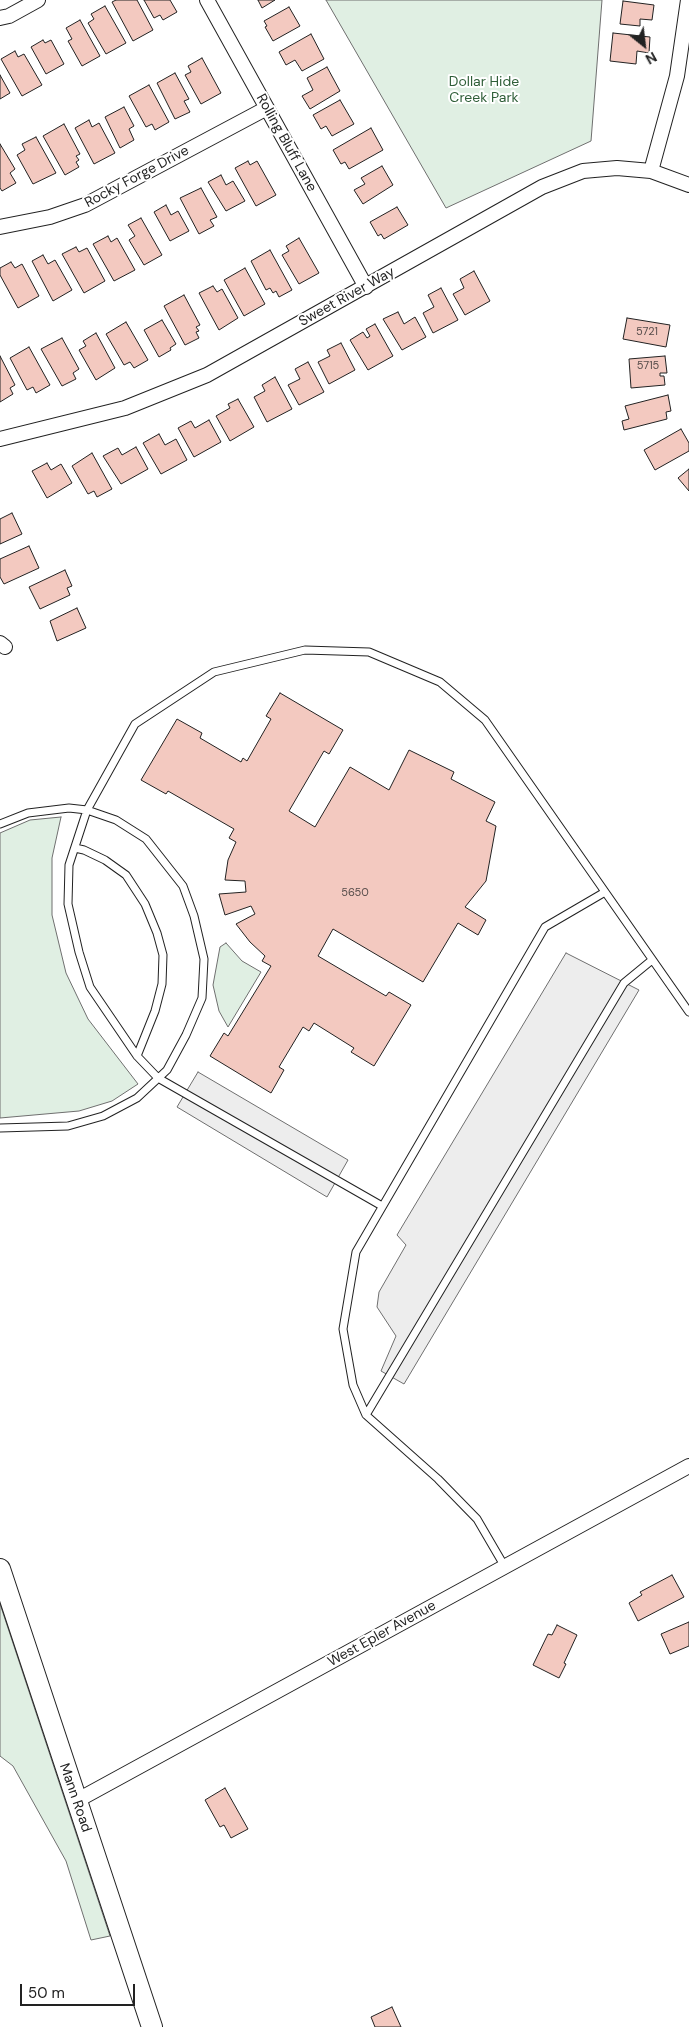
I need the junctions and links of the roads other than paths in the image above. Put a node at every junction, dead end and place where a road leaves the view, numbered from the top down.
1 (38, 0) edge
2 (207, 0) edge
3 (688, 0) edge
4 (0, 18) edge
5 (267, 108) junction
6 (651, 171) junction
7 (689, 185) edge
8 (0, 228) edge
9 (366, 287) junction
10 (0, 439) edge
11 (87, 810) junction
12 (0, 824) edge
13 (74, 848) junction
14 (605, 892) junction
15 (652, 960) junction
16 (689, 1012) edge
17 (137, 1056) junction
18 (158, 1078) junction
19 (0, 1128) edge
20 (382, 1206) junction
21 (366, 1415) junction
22 (689, 1466) edge
23 (505, 1567) junction
24 (0, 1569) edge
25 (76, 1802) junction
26 (152, 2027) edge

1 - 4 street
2 - 5 street, Rolling Bluff Lane
3 - 6 street
5 - 8 street, Rocky Forge Drive
5 - 9 street, Rolling Bluff Lane
6 - 7 street, Sweet River Way
6 - 9 street, Sweet River Way
9 - 10 street, Sweet River Way
11 - 12 lane
11 - 13 lane
11 - 14 lane
11 - 18 lane
13 - 17 lane
13 - 17 lane
14 - 15 lane
14 - 20 lane
15 - 16 lane
15 - 21 lane
17 - 18 lane
18 - 19 lane
18 - 20 lane
20 - 21 lane
21 - 23 lane
22 - 23 street, West Epler Avenue
23 - 25 street, West Epler Avenue
24 - 25 main road, Mann Road
25 - 26 main road, Mann Road

